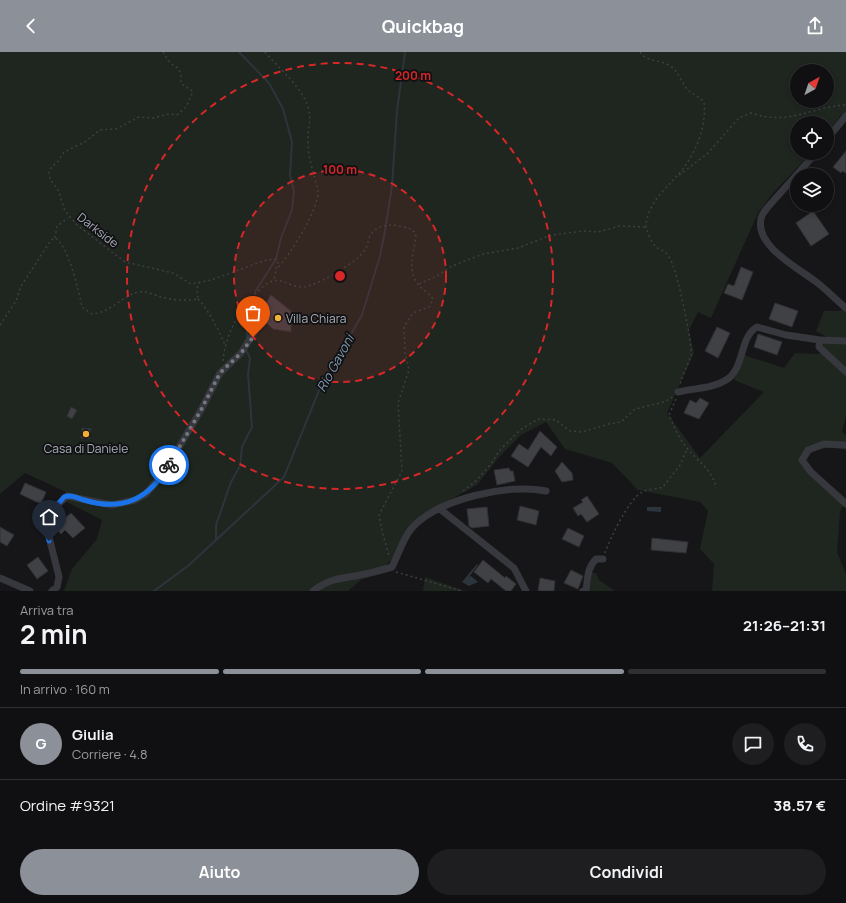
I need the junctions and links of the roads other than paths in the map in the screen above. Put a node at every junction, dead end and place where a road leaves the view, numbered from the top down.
1 (846, 116) edge
2 (834, 131) edge
3 (810, 160) edge
4 (846, 308) edge
5 (255, 331) dead end
6 (820, 340) junction
7 (846, 341) edge
8 (846, 372) edge
9 (678, 392) road end
10 (846, 445) edge
11 (546, 491) dead end
12 (846, 504) edge
13 (440, 509) junction
14 (603, 559) road end
15 (0, 578) edge
16 (30, 591) edge
17 (52, 591) edge
18 (313, 591) edge
19 (526, 591) edge
20 (583, 591) edge

1 - 2 street
3 - 4 street
5 - 17 street
6 - 7 street
6 - 8 street
6 - 9 street
10 - 12 street
11 - 13 street
13 - 18 street
13 - 19 street
14 - 20 street
15 - 16 street

